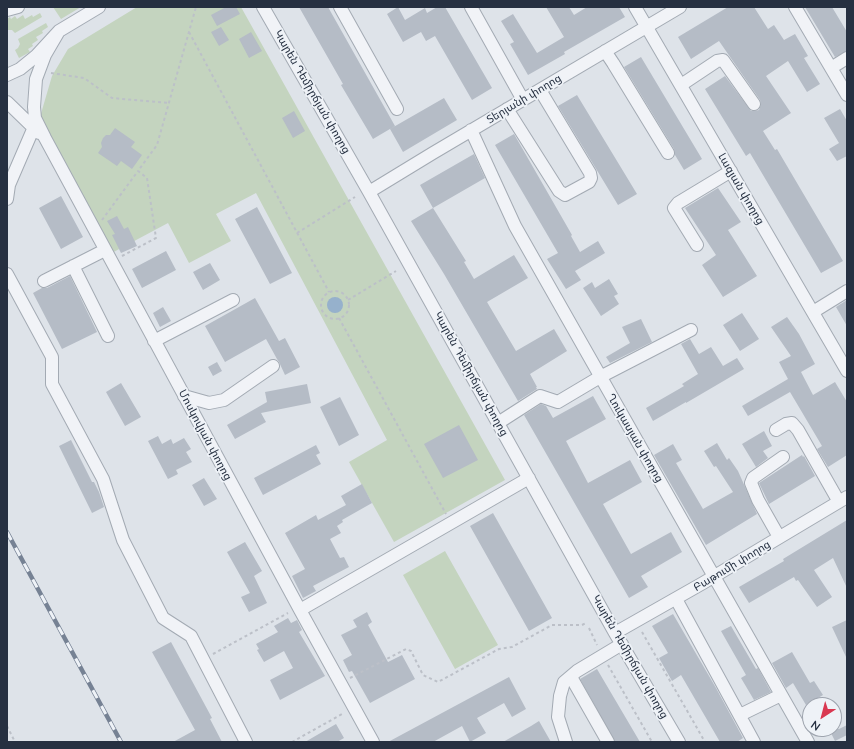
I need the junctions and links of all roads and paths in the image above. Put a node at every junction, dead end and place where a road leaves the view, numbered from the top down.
1 (18, 7) edge
2 (99, 7) edge
3 (196, 7) edge
4 (263, 7) edge
5 (340, 7) edge
6 (471, 7) edge
7 (635, 7) edge
8 (680, 7) edge
9 (795, 7) edge
10 (7, 10) edge
11 (647, 26) junction
12 (58, 31) junction
13 (189, 31) junction
14 (605, 51) junction
15 (847, 58) edge
16 (831, 68) junction
17 (51, 73) dead end
18 (7, 75) edge
19 (681, 85) junction
20 (540, 90) junction
21 (847, 95) edge
22 (523, 100) junction
23 (7, 102) edge
24 (169, 103) junction
25 (754, 104) dead end
26 (397, 109) dead end
27 (507, 109) junction
28 (471, 130) junction
29 (39, 131) junction
30 (668, 153) dead end
31 (138, 171) junction
32 (731, 171) junction
33 (369, 192) junction
34 (355, 197) dead end
35 (7, 199) edge
36 (94, 230) junction
37 (297, 233) junction
38 (697, 245) dead end
39 (105, 250) junction
40 (112, 262) junction
41 (73, 266) junction
42 (396, 271) dead end
43 (7, 274) edge
44 (44, 281) dead end
45 (329, 292) junction
46 (847, 292) edge
47 (233, 300) dead end
48 (348, 300) junction
49 (813, 312) junction
50 (339, 318) junction
51 (691, 330) dead end
52 (108, 336) dead end
53 (154, 341) junction
54 (273, 366) dead end
55 (847, 371) edge
56 (600, 377) junction
57 (184, 396) junction
58 (498, 423) junction
59 (776, 430) dead end
60 (783, 457) dead end
61 (529, 478) junction
62 (843, 499) edge
63 (451, 523) junction
64 (779, 537) junction
65 (714, 576) junction
66 (676, 599) junction
67 (299, 609) junction
68 (586, 623) dead end
69 (589, 628) dead end
70 (642, 630) dead end
71 (616, 633) junction
72 (622, 644) junction
73 (226, 647) dead end
74 (602, 656) junction
75 (571, 677) junction
76 (340, 683) junction
77 (782, 695) junction
78 (354, 708) junction
79 (740, 715) junction
80 (7, 726) edge
81 (15, 742) edge
82 (246, 742) edge
83 (292, 742) edge
84 (373, 742) edge
85 (566, 742) edge
86 (608, 742) edge
87 (652, 742) edge
88 (679, 742) edge
89 (705, 742) edge
90 (754, 742) edge
91 (808, 742) edge

1 - 10 street
2 - 12 street
3 - 13 path
4 - 33 street, Կարեն Դեմիրճյան փողոց
5 - 26 street
6 - 22 street
7 - 11 street, Լազյան փողոց
8 - 11 street, Տերյանի փողոց
9 - 16 street
11 - 14 street, Տերյանի փողոց
11 - 19 street, Լազյան փողոց
12 - 18 street
12 - 29 street
13 - 24 path
13 - 37 path
14 - 20 street, Տերյանի փողոց
14 - 30 street
15 - 16 street
16 - 21 street
17 - 24 path
19 - 25 street
19 - 32 street, Լազյան փողոց
20 - 22 street, Տերյանի փողոց
20 - 27 street
22 - 27 street, Տերյանի փողոց
23 - 29 street
24 - 31 path
27 - 28 street, Տերյանի փողոց
28 - 33 street, Տերյանի փողոց
28 - 56 street, Ղուկասյան փողոց
29 - 35 street
29 - 36 street, Մոսկովյան փողոց
31 - 36 path
31 - 40 path
32 - 38 street
32 - 49 street, Լազյան փողոց
33 - 58 street, Կարեն Դեմիրճյան փողոց
34 - 37 path
36 - 39 street, Մոսկովյան փողոց
37 - 45 path
39 - 40 street, Մոսկովյան փողոց
39 - 41 street
40 - 53 street, Մոսկովյան փողոց
41 - 44 street
41 - 52 street
42 - 48 path
43 - 82 street
45 - 48 path
45 - 50 path
46 - 49 street
47 - 53 street
48 - 50 path
49 - 55 street, Լազյան փողոց
50 - 63 path
51 - 56 street
53 - 57 street, Մոսկովյան փողոց
54 - 57 street
56 - 58 street
56 - 65 street, Ղուկասյան փողոց
57 - 67 street, Մոսկովյան փողոց
58 - 61 street, Կարեն Դեմիրճյան փողոց
59 - 62 street
60 - 64 street
61 - 63 street
61 - 71 street, Կարեն Դեմիրճյան փողոց
62 - 64 street, Բաթումի փողոց
63 - 67 street
64 - 65 street, Բաթումի փողոց
65 - 66 street, Բաթումի փողոց
65 - 77 street, Ղուկասյան փողոց
66 - 71 street, Բաթումի փողոց
66 - 79 street
67 - 73 path
67 - 76 street, Մոսկովյան փողոց
68 - 76 path
69 - 74 path
70 - 89 path
71 - 72 street, Կարեն Դեմիրճյան փողոց
72 - 74 street
72 - 88 street, Կարեն Դեմիրճյան փողոց
74 - 75 street
74 - 87 path
75 - 85 street
75 - 86 street
76 - 78 street, Մոսկովյան փողոց
77 - 79 street
77 - 91 street, Ղուկասյան փողոց
78 - 83 path
78 - 84 street, Մոսկովյան փողոց
79 - 90 street
80 - 81 path

